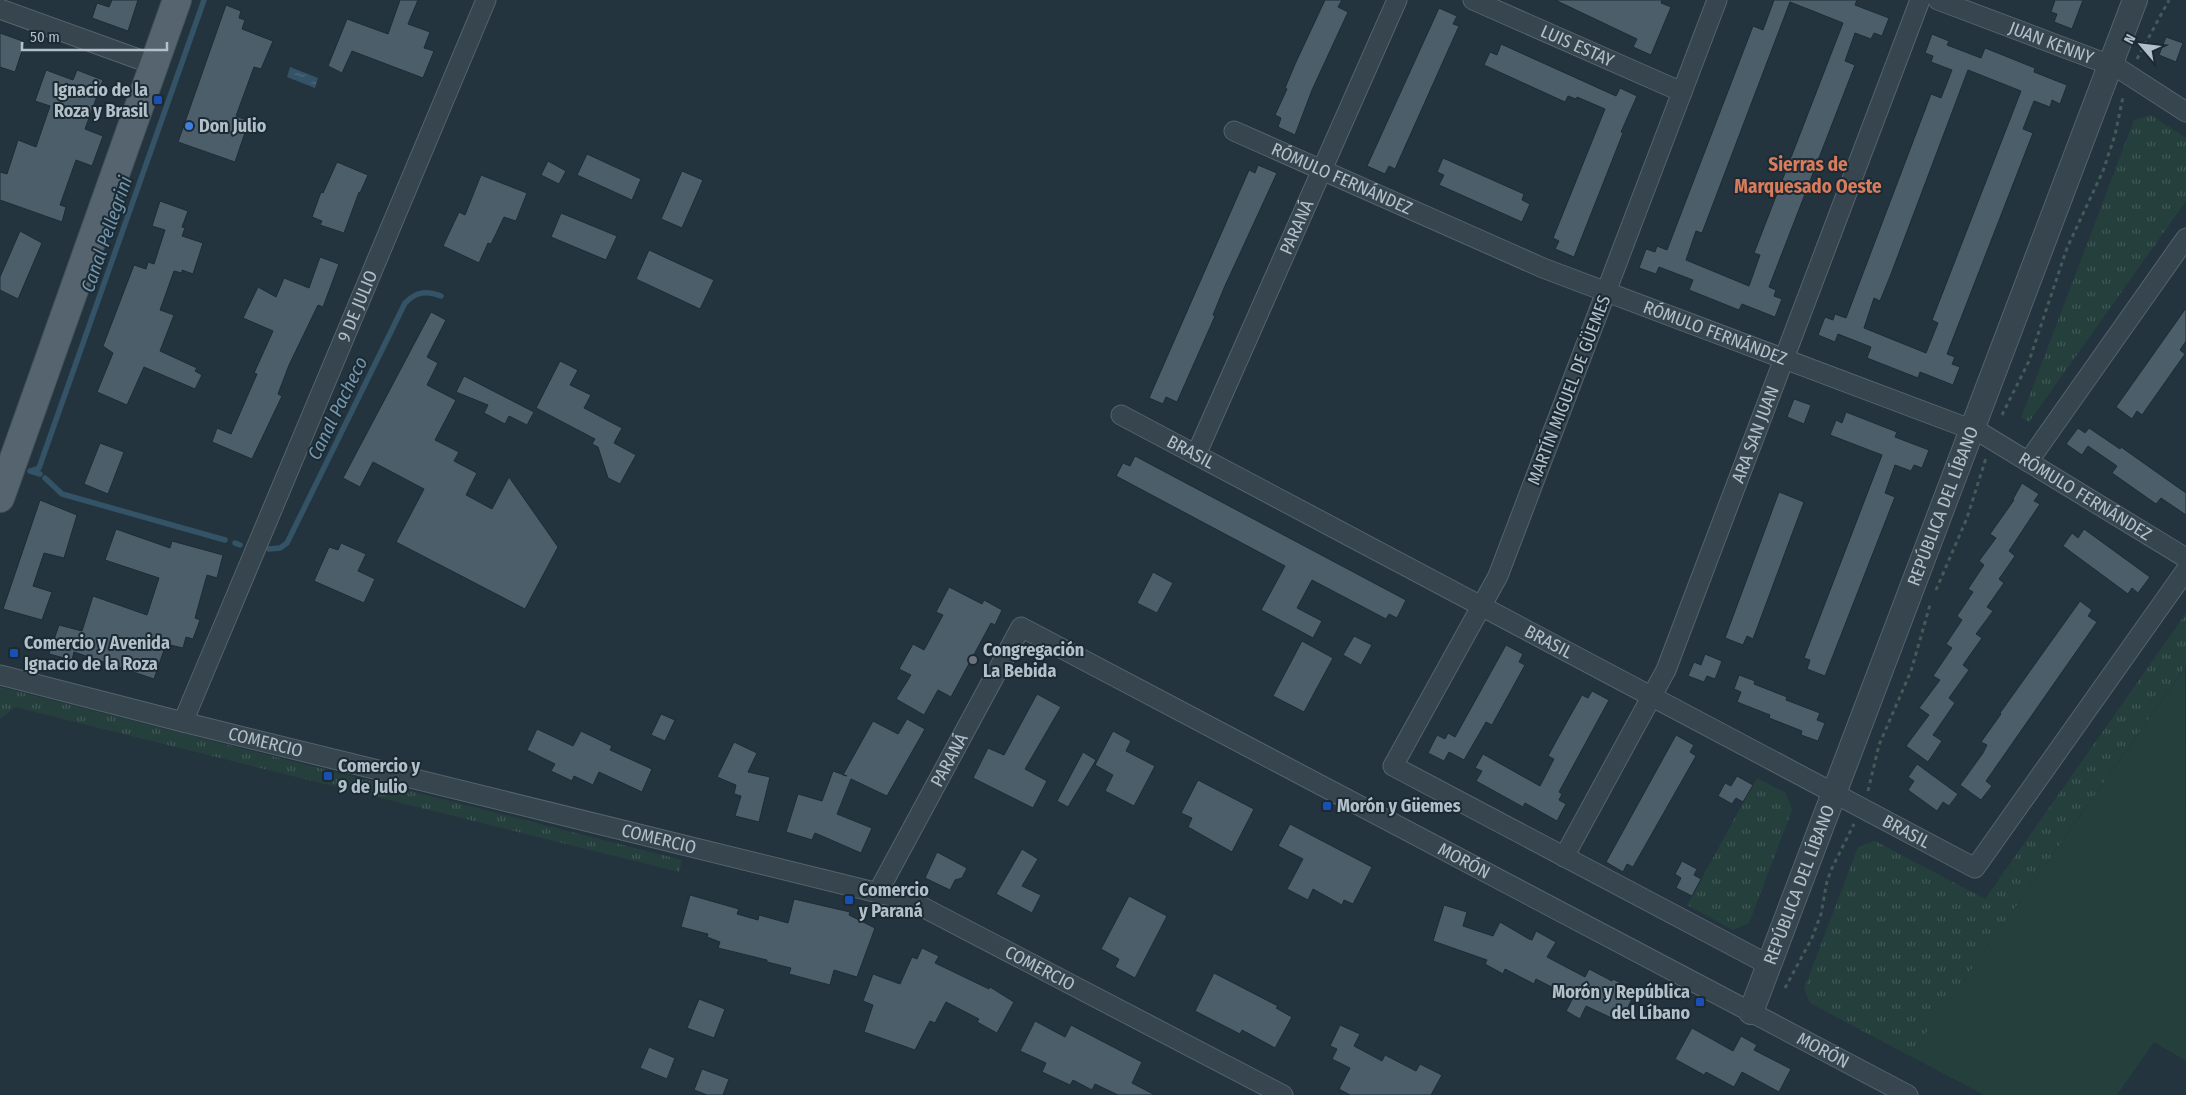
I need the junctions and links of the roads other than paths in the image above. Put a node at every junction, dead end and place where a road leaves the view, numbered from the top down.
1 (178, 0) edge
2 (486, 0) edge
3 (1398, 0) edge
4 (1473, 0) edge
5 (1717, 0) edge
6 (1920, 0) edge
7 (1938, 0) edge
8 (2135, 0) edge
9 (0, 9) edge
10 (155, 65) junction
11 (2119, 70) junction
12 (1682, 92) junction
13 (2186, 112) edge
14 (1234, 131) dead end
15 (1322, 170) junction
16 (2186, 238) edge
17 (1606, 292) junction
18 (1784, 359) junction
19 (1121, 414) dead end
20 (1982, 435) junction
21 (1196, 455) junction
22 (2028, 462) junction
23 (0, 498) edge
24 (2186, 558) edge
25 (2186, 570) edge
26 (1482, 606) junction
27 (1021, 627) joint
28 (0, 674) edge
29 (1652, 696) junction
30 (183, 722) junction
31 (1834, 793) junction
32 (1564, 857) junction
33 (878, 892) junction
34 (1769, 965) junction
35 (1751, 1012) junction
36 (1904, 1094) edge
37 (1283, 1095) edge

1 - 10 main road
2 - 30 street, 9 DE JULIO
3 - 15 street, PARANÁ
4 - 12 street, LUIS ESTAY
5 - 12 street, MARTÍN MIGUEL DE GÜEMES
6 - 18 street, ARA SAN JUAN
7 - 11 street, JUAN KENNY
8 - 11 street, REPÚBLICA DEL LÍBANO
9 - 10 street
10 - 23 main road
11 - 13 street, JUAN KENNY
11 - 20 street, REPÚBLICA DEL LÍBANO
12 - 17 street, MARTÍN MIGUEL DE GÜEMES
14 - 15 street, RÓMULO FERNÁNDEZ
15 - 17 street, RÓMULO FERNÁNDEZ
15 - 21 street, PARANÁ
16 - 22 street
17 - 18 street, RÓMULO FERNÁNDEZ
17 - 26 street, MARTÍN MIGUEL DE GÜEMES
18 - 20 street, RÓMULO FERNÁNDEZ
18 - 29 street, ARA SAN JUAN
19 - 21 street, BRASIL
20 - 22 street, RÓMULO FERNÁNDEZ
20 - 31 street, REPÚBLICA DEL LÍBANO
21 - 26 street, BRASIL
22 - 24 street, RÓMULO FERNÁNDEZ
25 - 31 street, BRASIL
26 - 29 street, BRASIL
26 - 32 street, MARTÍN MIGUEL DE GÜEMES
27 - 33 street, PARANÁ
27 - 35 street, MORÓN
28 - 30 street, COMERCIO
29 - 31 street, BRASIL
29 - 32 street, ARA SAN JUAN
30 - 33 street, COMERCIO
31 - 34 street, REPÚBLICA DEL LÍBANO
32 - 34 street
33 - 37 street, COMERCIO
34 - 35 street, REPÚBLICA DEL LÍBANO
35 - 36 street, MORÓN

